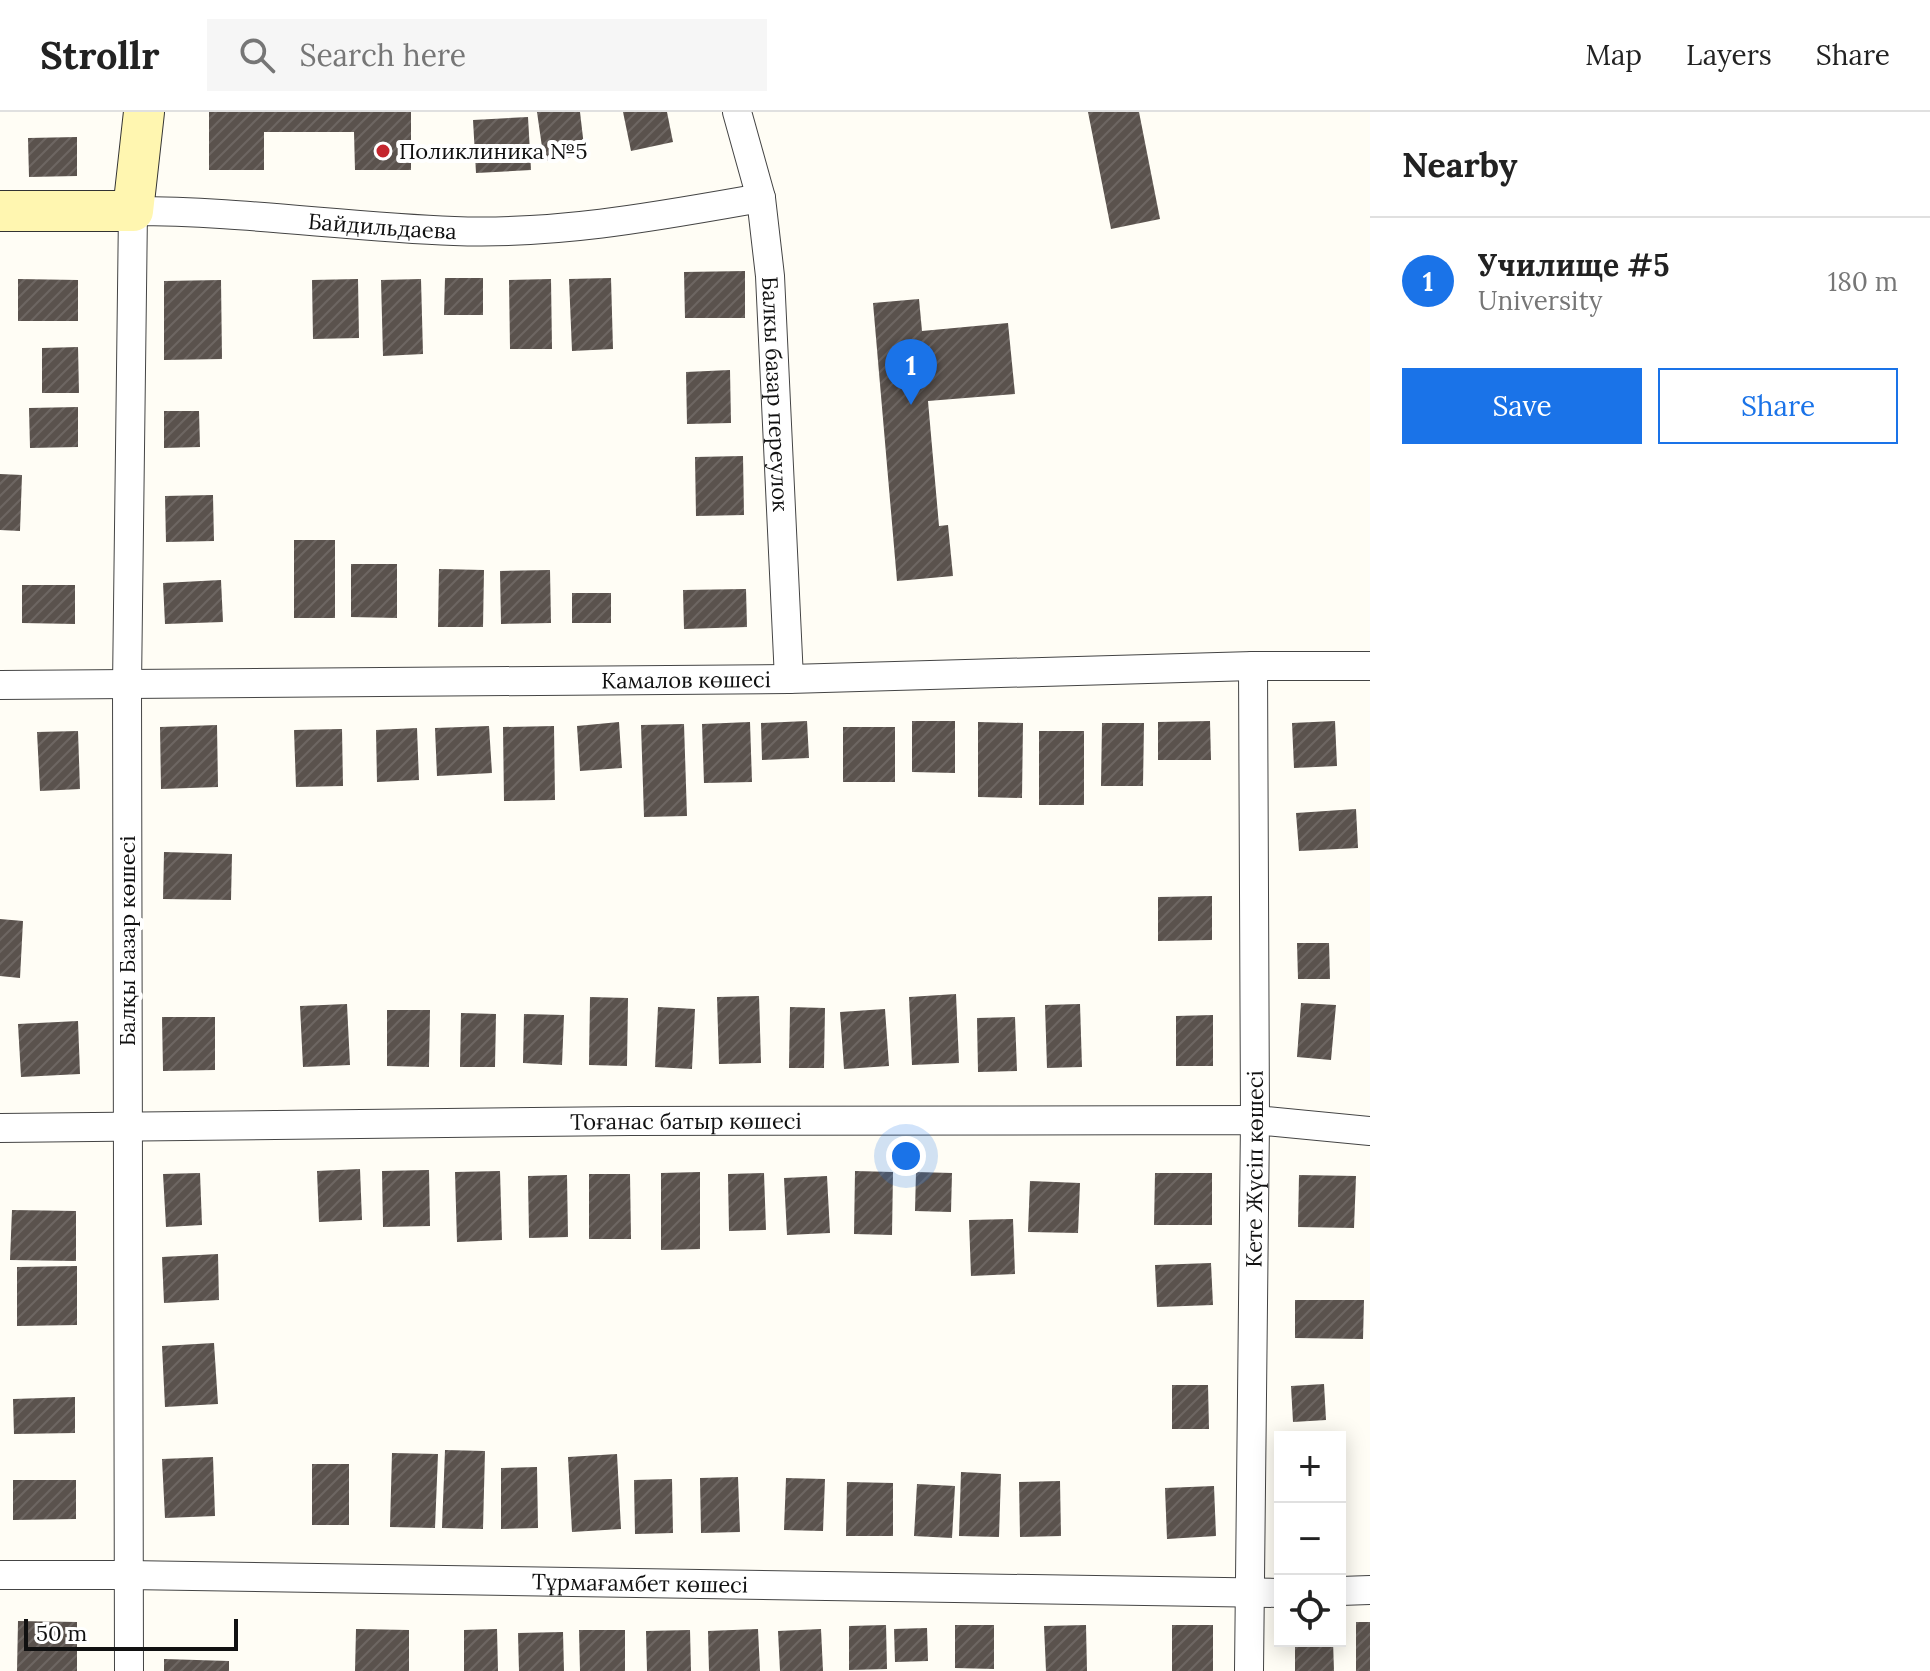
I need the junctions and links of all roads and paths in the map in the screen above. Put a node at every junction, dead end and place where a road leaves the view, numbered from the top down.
1 (144, 112) edge
2 (737, 112) edge
3 (761, 198) junction
4 (0, 211) edge
5 (133, 211) junction
6 (1253, 666) junction
7 (1370, 666) edge
8 (789, 679) junction
9 (0, 685) edge
10 (127, 686) junction
11 (1255, 1120) junction
12 (0, 1128) edge
13 (128, 1128) junction
14 (1370, 1131) edge
15 (0, 1575) edge
16 (128, 1575) junction
17 (1370, 1590) edge
18 (1346, 1591) edge
19 (1274, 1593) edge
20 (1249, 1594) junction
21 (129, 1671) edge
22 (1249, 1671) edge

1 - 5 street
2 - 3 street, Балкы базар переулок
3 - 5 street, Байдильдаева
3 - 8 street, Балкы базар переулок
4 - 5 street, Байдильдаева
5 - 10 street, Балқы Базар көшесі
6 - 7 street, Камалов көшесі
6 - 8 street, Камалов көшесі
6 - 11 street, Кете Жүсіп көшесі
8 - 10 street, Камалов көшесі
9 - 10 street, Камалов көшесі
10 - 13 street, Балқы Базар көшесі
11 - 13 street, Тоғанас батыр көшесі
11 - 14 street, Тоғанас батыр көшесі
11 - 20 street, Кете Жүсіп көшесі
12 - 13 street, Тоғанас батыр көшесі
13 - 16 street, Балқы Базар көшесі
15 - 16 street, Тұрмағамбет көшесі
16 - 20 street, Тұрмағамбет көшесі
16 - 21 street, Балқы Базар көшесі
17 - 18 street
19 - 20 street, Тұрмағамбет көшесі
20 - 22 street, Кете Жүсіп көшесі

